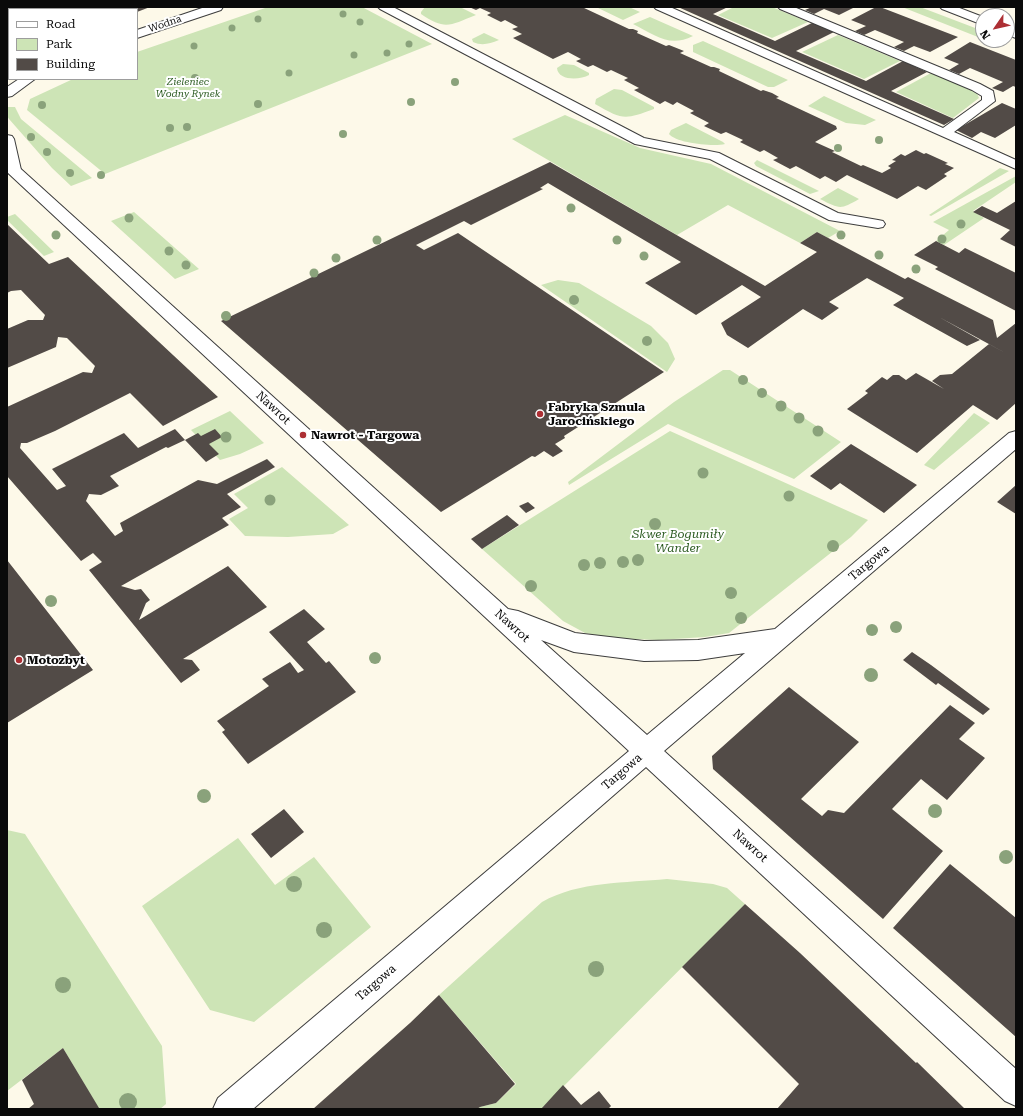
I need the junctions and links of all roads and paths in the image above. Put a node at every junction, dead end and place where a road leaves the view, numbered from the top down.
1 (217, 7) edge
2 (384, 7) edge
3 (660, 7) edge
4 (784, 7) edge
5 (946, 7) edge
6 (975, 18) edge
7 (138, 34) edge
8 (26, 80) edge
9 (7, 93) edge
10 (944, 134) junction
11 (7, 139) edge
12 (1016, 166) edge
13 (10, 167) edge
14 (878, 224) dead end
15 (1016, 438) edge
16 (500, 615) junction
17 (781, 638) junction
18 (646, 752) junction
19 (1016, 1090) edge
20 (229, 1109) edge

1 - 7 street, Wodna
2 - 14 lane
3 - 10 lane
4 - 10 lane
5 - 6 lane
8 - 9 street
10 - 12 lane
11 - 13 street
13 - 16 street, Nawrot
15 - 17 street, Targowa
16 - 17 street
16 - 18 street, Nawrot
17 - 18 street, Targowa
18 - 19 street, Nawrot
18 - 20 street, Targowa

